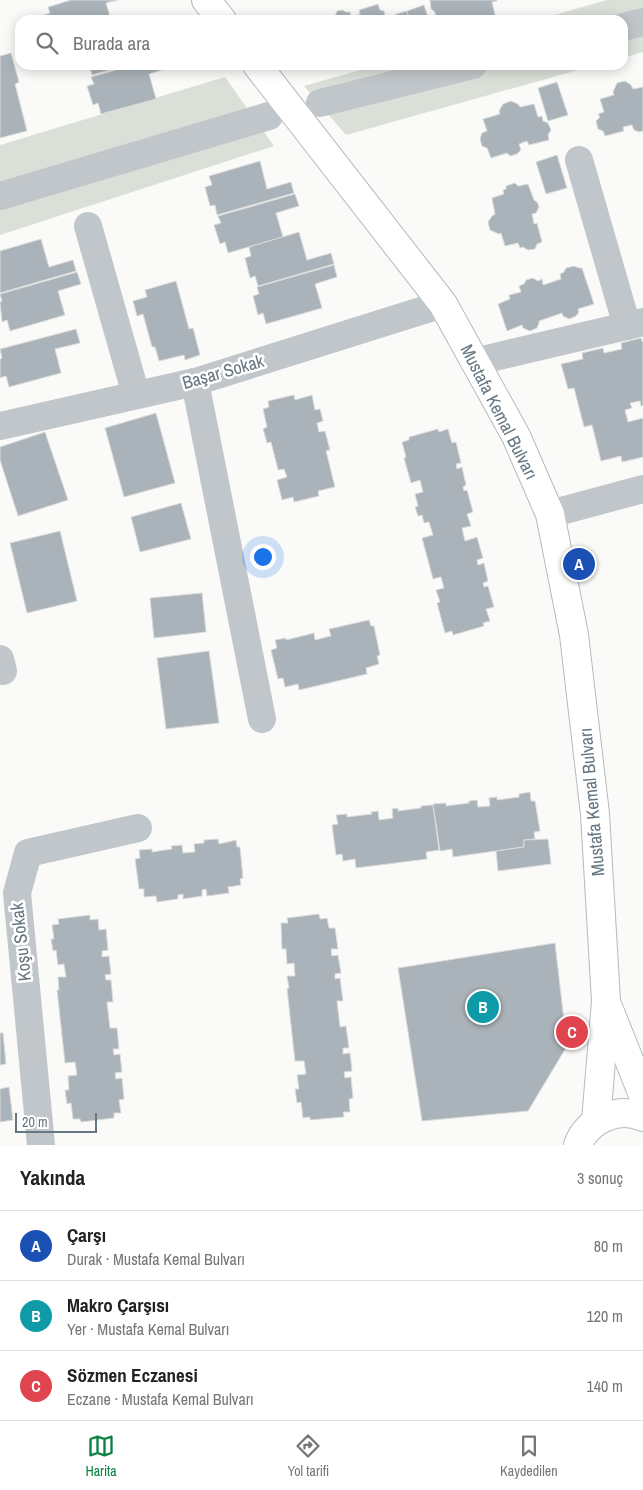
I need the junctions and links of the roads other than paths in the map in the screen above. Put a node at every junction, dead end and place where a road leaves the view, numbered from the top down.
1 (206, 0) edge
2 (218, 15) edge
3 (643, 22) edge
4 (628, 26) edge
5 (261, 70) edge
6 (452, 70) edge
7 (320, 103) dead end
8 (269, 116) dead end
9 (579, 160) dead end
10 (0, 196) edge
11 (88, 226) dead end
12 (443, 304) junction
13 (635, 324) edge
14 (474, 362) junction
15 (194, 382) junction
16 (136, 395) junction
17 (0, 426) edge
18 (643, 488) edge
19 (550, 514) junction
20 (262, 719) dead end
21 (138, 828) dead end
22 (606, 1001) junction
23 (643, 1095) edge
24 (643, 1117) edge
25 (596, 1121) junction
26 (41, 1145) edge
27 (578, 1145) edge

1 - 2 main road
3 - 4 street
5 - 12 main road, Mustafa Kemal Bulvarı
6 - 7 street
8 - 10 street
9 - 13 street
11 - 16 street
12 - 14 main road, Mustafa Kemal Bulvarı
12 - 15 street, Başar Sokak
13 - 14 street
14 - 19 main road, Mustafa Kemal Bulvarı
15 - 16 street, Başar Sokak
15 - 20 street
16 - 17 street, Başar Sokak
18 - 19 street
19 - 22 main road, Mustafa Kemal Bulvarı
21 - 26 street, Koşu Sokak
22 - 23 main road
22 - 25 main road
24 - 25 main road
25 - 27 main road

